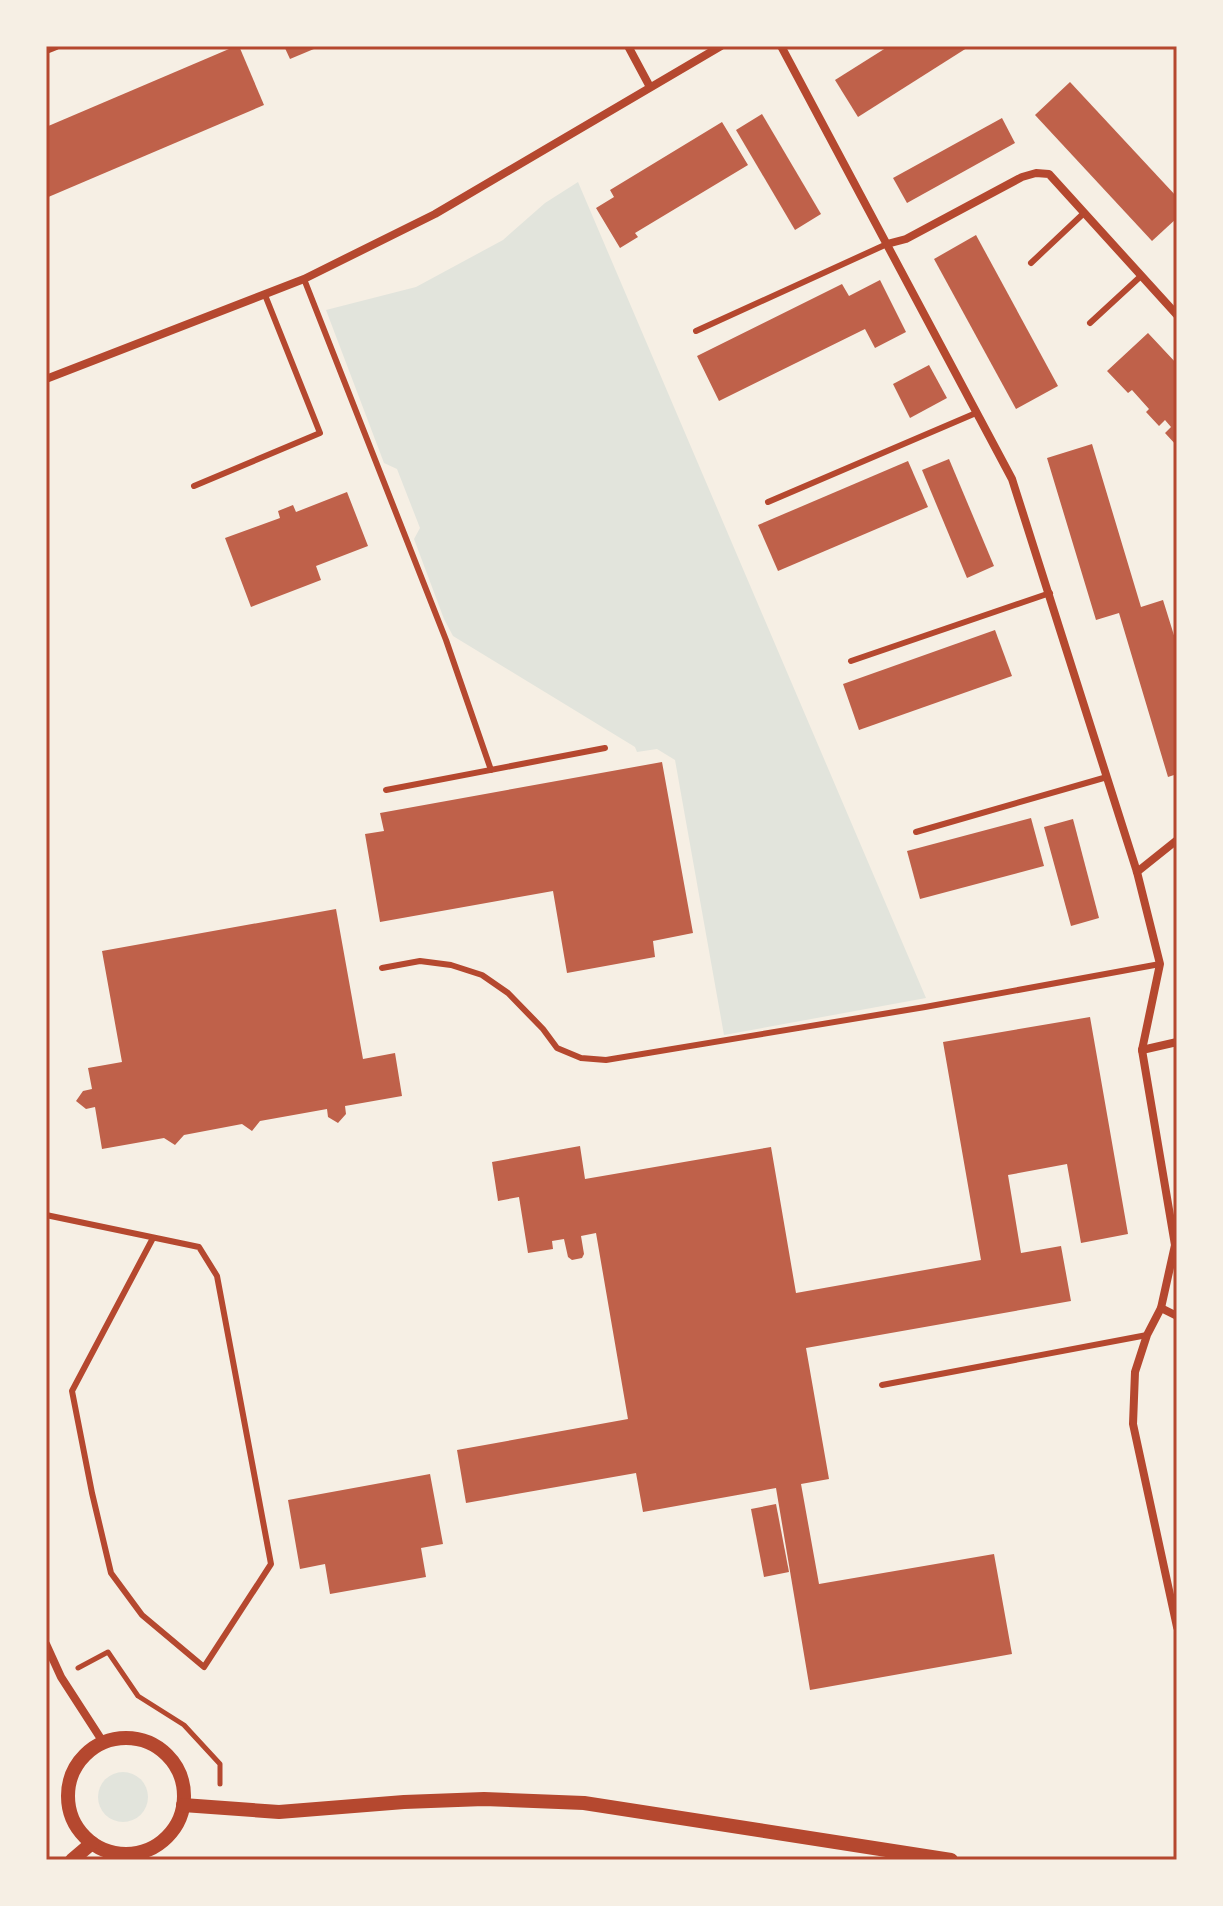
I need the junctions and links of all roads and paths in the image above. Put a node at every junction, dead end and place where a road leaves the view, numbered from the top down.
1 (56, 46) edge
2 (628, 46) edge
3 (721, 46) edge
4 (781, 46) edge
5 (46, 50) edge
6 (650, 87) junction
7 (1084, 213) junction
8 (887, 244) junction
9 (1031, 263) dead end
10 (1141, 276) junction
11 (304, 279) junction
12 (265, 295) junction
13 (1177, 315) edge
14 (1090, 323) dead end
15 (696, 331) dead end
16 (46, 379) edge
17 (976, 413) junction
18 (194, 486) dead end
19 (768, 502) dead end
20 (1050, 593) junction
21 (851, 661) dead end
22 (605, 748) dead end
23 (491, 770) junction
24 (1107, 777) junction
25 (386, 790) dead end
26 (916, 832) dead end
27 (1177, 840) edge
28 (1137, 872) junction
29 (1160, 964) junction
30 (382, 968) dead end
31 (1177, 1042) edge
32 (1142, 1050) junction
33 (46, 1215) edge
34 (153, 1238) junction
35 (1161, 1308) junction
36 (1177, 1316) edge
37 (1147, 1335) junction
38 (882, 1385) dead end
39 (1177, 1627) edge
40 (46, 1644) edge
41 (61, 1677) junction
42 (103, 1742) junction
43 (183, 1805) junction
44 (219, 1809) junction
45 (92, 1843) junction
46 (136, 1856) edge
47 (72, 1860) edge
48 (951, 1860) edge

1 - 5 street
2 - 6 street
3 - 6 street
4 - 8 street
6 - 11 street
7 - 8 street
7 - 9 lane
7 - 10 street
8 - 15 lane
8 - 17 street
10 - 13 street
10 - 14 lane
11 - 12 street
11 - 23 lane
12 - 16 street
12 - 18 lane
17 - 19 lane
17 - 20 street
20 - 21 lane
20 - 24 street
22 - 23 lane
23 - 25 lane
24 - 26 lane
24 - 28 street
27 - 28 street
28 - 29 street
29 - 30 lane
29 - 32 street
31 - 32 street
32 - 35 street
33 - 34 lane
34 - 34 lane
35 - 36 street
35 - 37 street
37 - 38 lane
37 - 39 street
40 - 41 street
41 - 42 street
41 - 44 path
42 - 43 street
42 - 45 street
43 - 44 street
43 - 46 street
44 - 48 street
45 - 46 street
45 - 47 street

